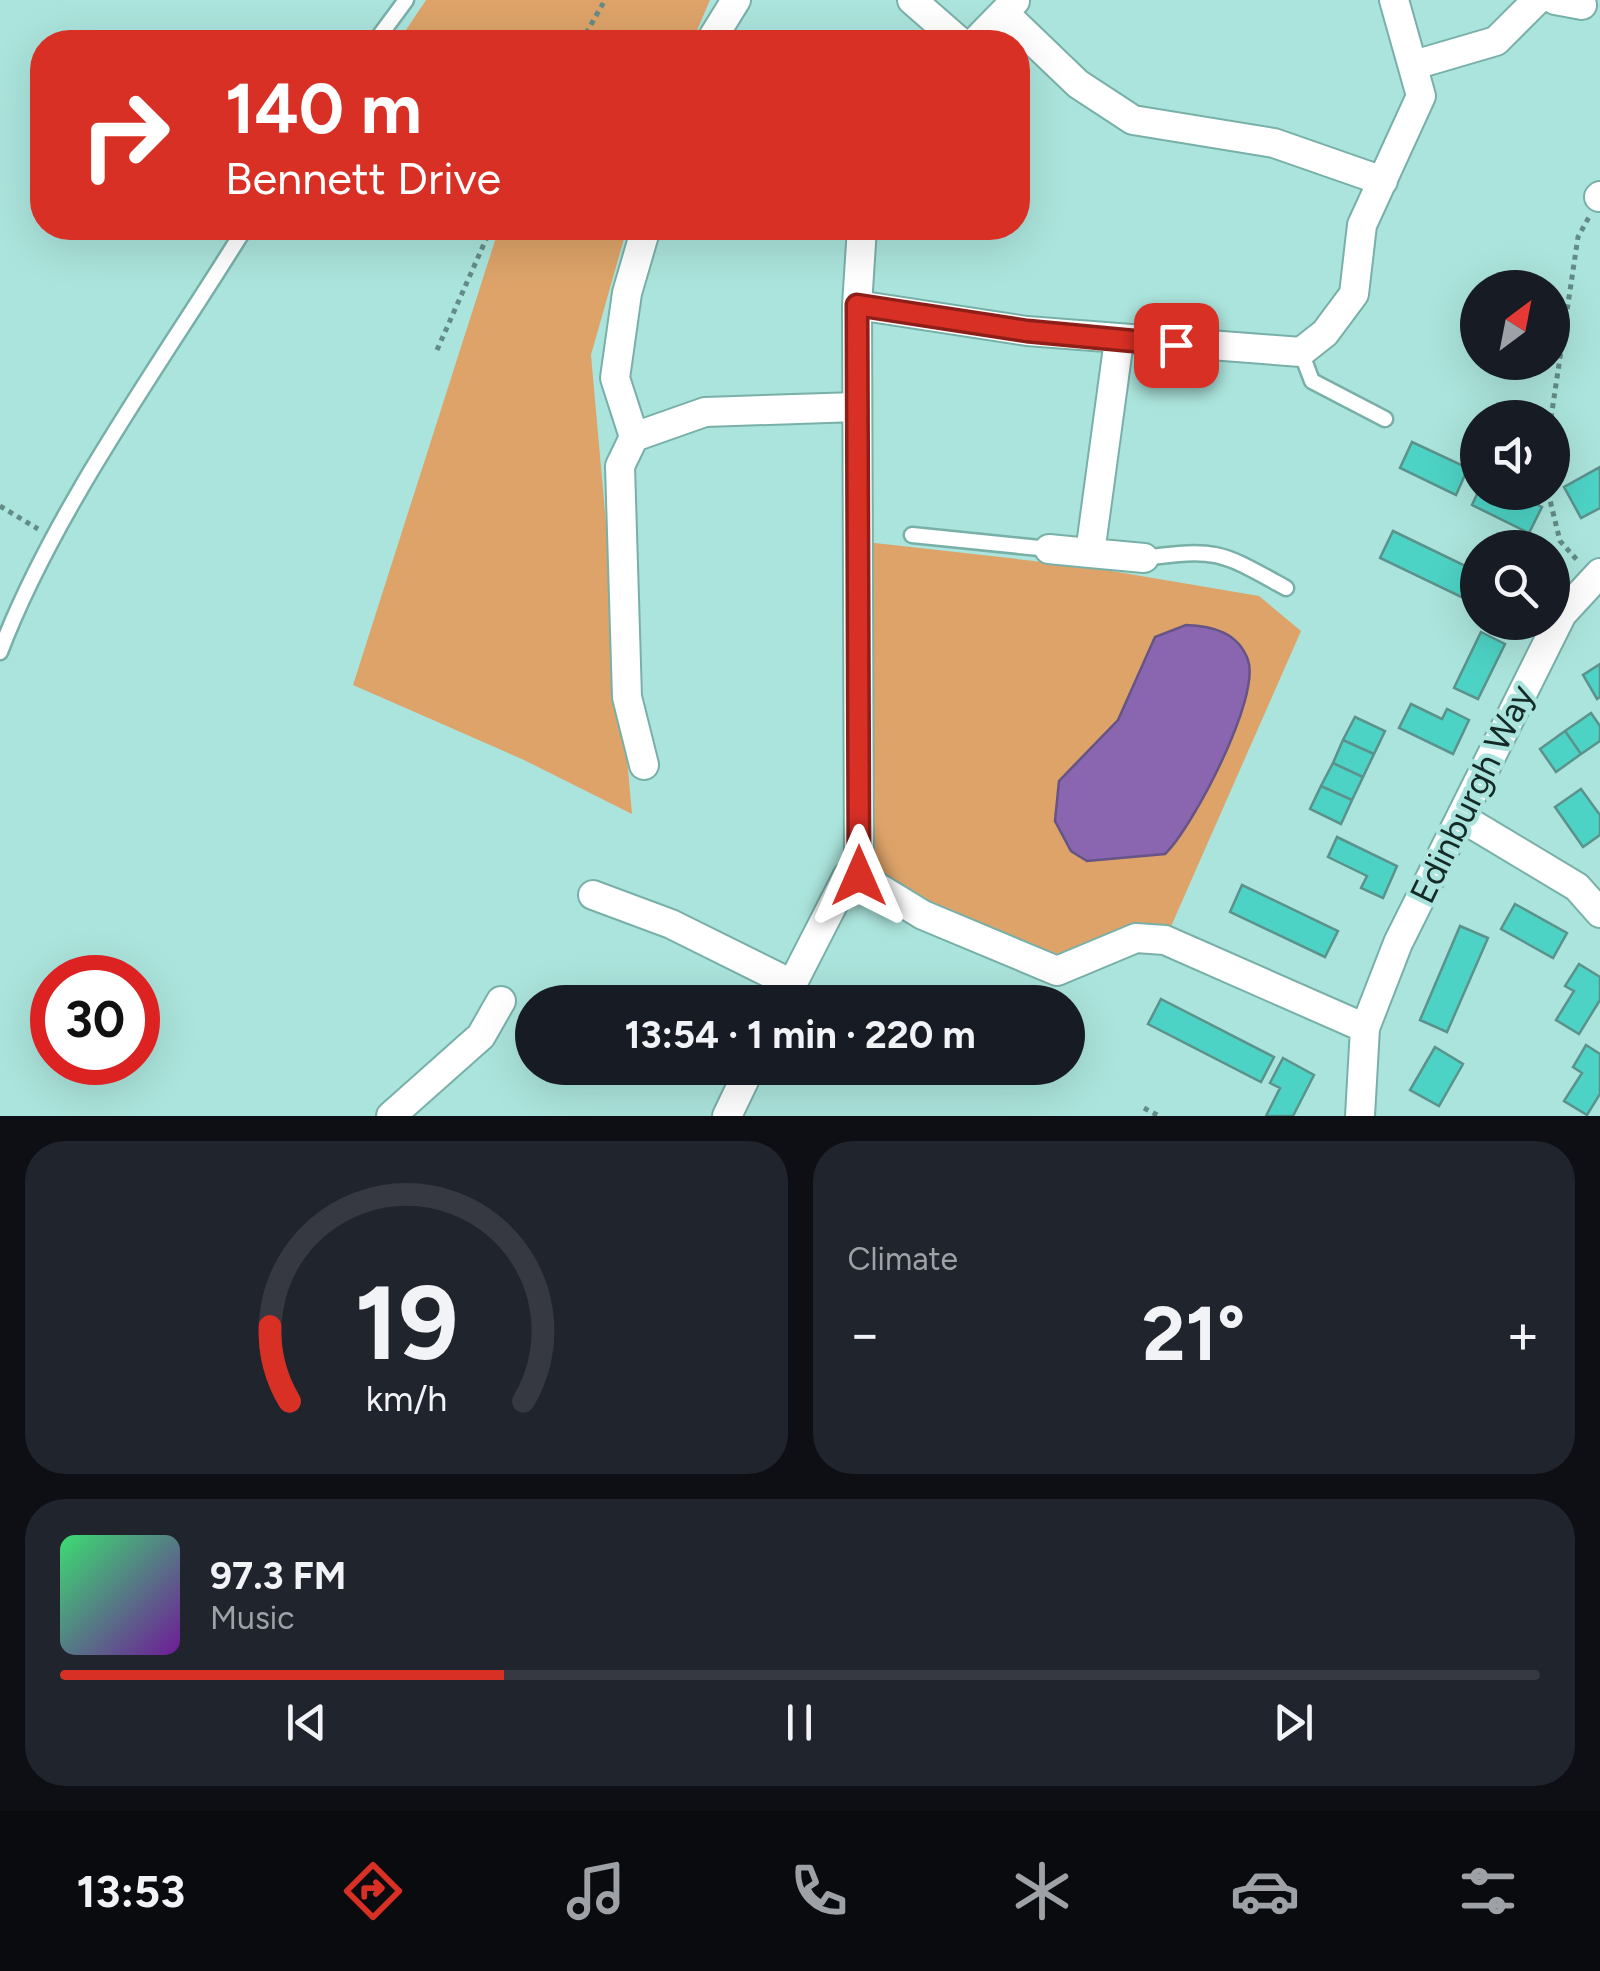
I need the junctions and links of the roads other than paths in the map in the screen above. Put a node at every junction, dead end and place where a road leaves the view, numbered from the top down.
1 (406, 0) edge
2 (736, 0) edge
3 (912, 0) edge
4 (1394, 0) edge
5 (1537, 0) edge
6 (1010, 6) edge
7 (384, 30) edge
8 (717, 30) edge
9 (946, 30) edge
10 (987, 30) edge
11 (1414, 65) junction
12 (1383, 182) junction
13 (238, 240) edge
14 (642, 240) edge
15 (861, 240) edge
16 (857, 305) junction
17 (1119, 340) junction
18 (1301, 352) junction
19 (857, 407) junction
20 (1385, 419) dead end
21 (634, 437) junction
22 (912, 535) dead end
23 (1049, 550) joint
24 (1090, 553) junction
25 (1144, 558) joint
26 (1598, 576) edge
27 (1286, 588) dead end
28 (0, 652) edge
29 (644, 766) dead end
30 (1462, 818) junction
31 (859, 876) junction
32 (593, 895) dead end
33 (1600, 913) edge
34 (774, 985) edge
35 (792, 985) edge
36 (501, 1001) dead end
37 (1365, 1028) junction
38 (742, 1085) edge
39 (391, 1116) edge
40 (727, 1116) edge
41 (1360, 1116) edge

1 - 7 lane
2 - 8 street
3 - 9 street
4 - 11 street
5 - 11 street
6 - 10 street
6 - 12 street
11 - 12 street
12 - 18 street
13 - 28 lane
14 - 21 street
15 - 16 street
16 - 17 street
16 - 19 street
17 - 18 street
17 - 24 street
18 - 20 lane
19 - 21 street
19 - 31 street
21 - 29 street
22 - 23 lane
23 - 24 street
24 - 25 street
25 - 27 lane
26 - 30 street, Edinburgh Way
30 - 33 street
30 - 37 street, Edinburgh Way
31 - 35 street
31 - 37 street
32 - 34 street
36 - 39 street
37 - 41 street, Edinburgh Way
38 - 40 street

